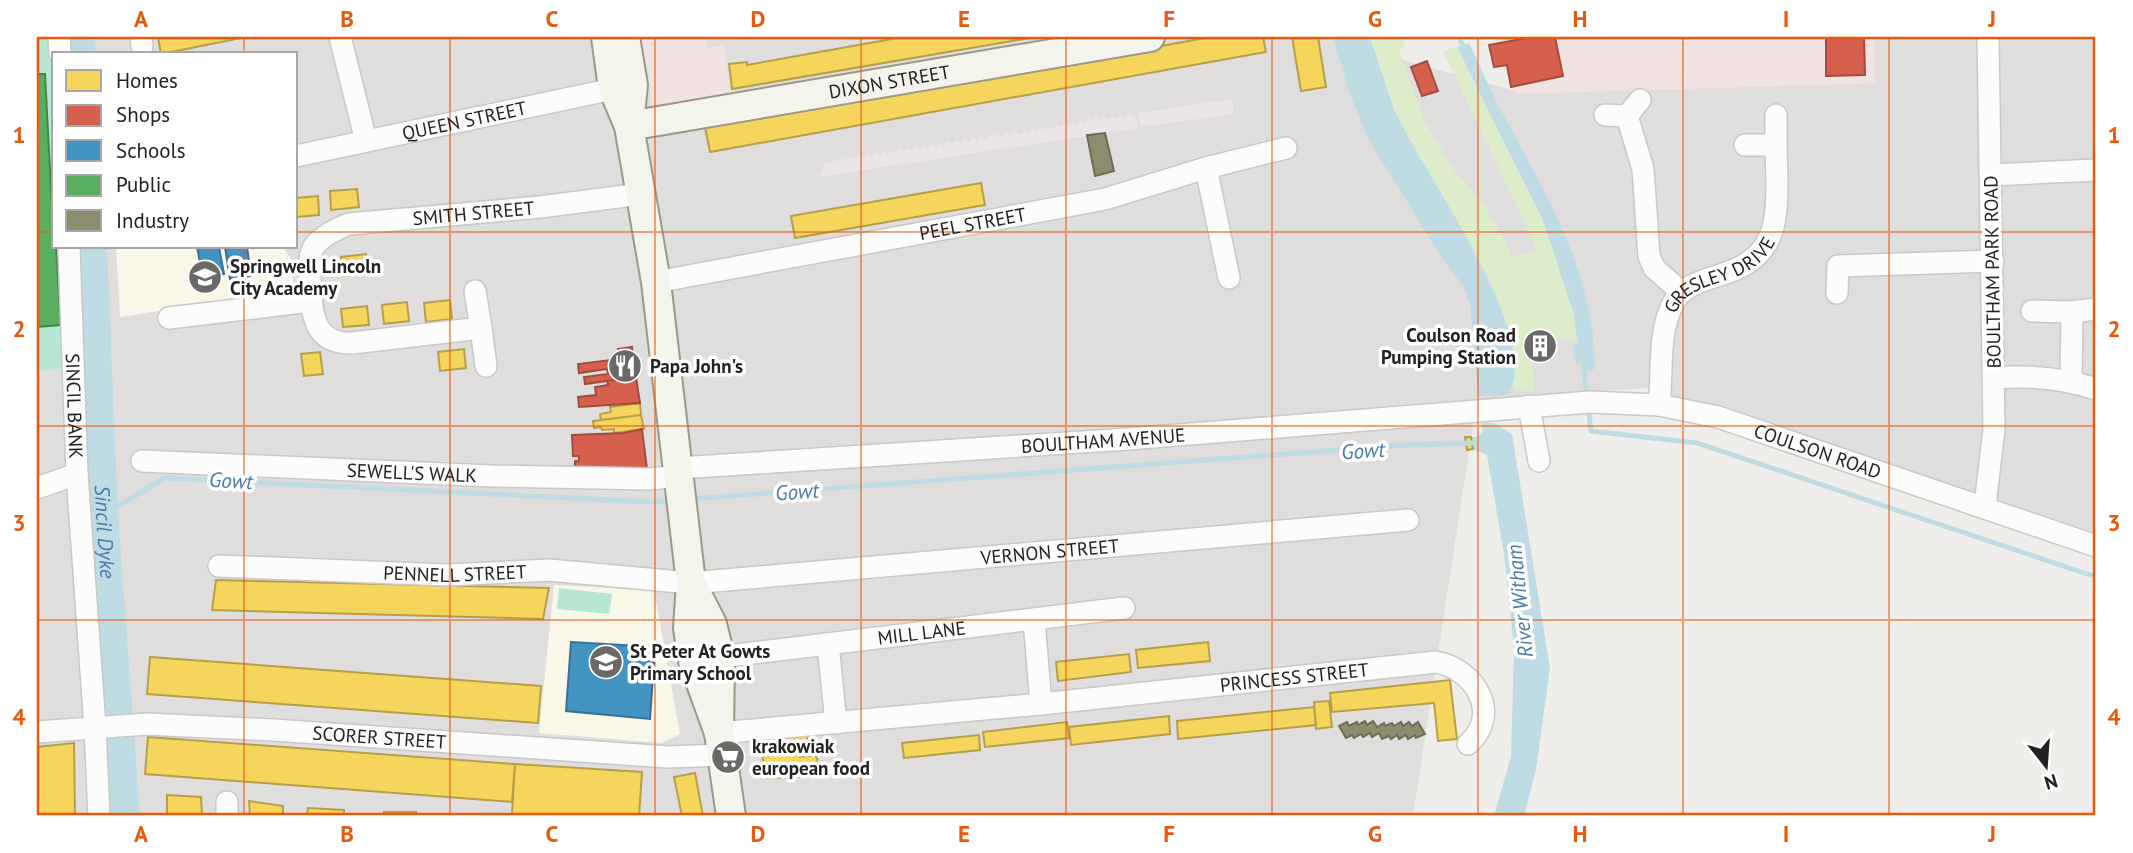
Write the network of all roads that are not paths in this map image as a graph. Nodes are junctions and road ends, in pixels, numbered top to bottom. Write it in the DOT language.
graph roads {
  1 [pos="340,37"];
  2 [pos="606,37"];
  3 [pos="625,37"];
  4 [pos="1150,37"];
  5 [pos="1988,37"];
  6 [pos="623,86"];
  7 [pos="1605,115"];
  8 [pos="1776,115"];
  9 [pos="629,126"];
  10 [pos="366,141"];
  11 [pos="1745,145"];
  12 [pos="1776,145"];
  13 [pos="1286,148"];
  14 [pos="298,156"];
  15 [pos="1206,168"];
  16 [pos="2096,170"];
  17 [pos="1991,175"];
  18 [pos="641,194"];
  19 [pos="305,244"];
  20 [pos="69,248"];
  21 [pos="1993,261"];
  22 [pos="1228,278"];
  23 [pos="656,282"];
  24 [pos="475,291"];
  25 [pos="1681,292"];
  26 [pos="1837,293"];
  27 [pos="311,301"];
  28 [pos="2096,309"];
  29 [pos="2032,311"];
  30 [pos="2072,312"];
  31 [pos="169,318"];
  32 [pos="481,328"];
  33 [pos="486,366"];
  34 [pos="1994,378"];
  35 [pos="2071,381"];
  36 [pos="2096,389"];
  37 [pos="1660,405"];
  38 [pos="1529,406"];
  39 [pos="142,461"];
  40 [pos="1539,461"];
  41 [pos="77,474"];
  42 [pos="680,476"];
  43 [pos="37,488"];
  44 [pos="1984,506"];
  45 [pos="1408,520"];
  46 [pos="2096,546"];
  47 [pos="219,566"];
  48 [pos="691,583"];
  49 [pos="1124,608"];
  50 [pos="1034,620"];
  51 [pos="828,644"];
  52 [pos="720,657"];
  53 [pos="1041,704"];
  54 [pos="836,723"];
  55 [pos="100,726"];
  56 [pos="37,732"];
  57 [pos="721,744"];
  58 [pos="1468,744"];
  59 [pos="99,816"];
  60 [pos="731,816"];
  1 -- 10 [label="street"];
  2 -- 6 [label="street"];
  3 -- 6 [label="street"];
  4 -- 9 [label="street, DIXON STREET"];
  5 -- 17 [label="street, BOULTHAM PARK ROAD"];
  6 -- 9 [label="street"];
  6 -- 10 [label="street, QUEEN STREET"];
  7 -- 25 [label="street"];
  8 -- 12 [label="street, GRESLEY DRIVE"];
  9 -- 18 [label="street"];
  10 -- 14 [label="street, QUEEN STREET"];
  11 -- 12 [label="street"];
  12 -- 25 [label="street, GRESLEY DRIVE"];
  13 -- 15 [label="street, PEEL STREET"];
  15 -- 22 [label="street"];
  15 -- 23 [label="street, PEEL STREET"];
  16 -- 17 [label="street"];
  17 -- 21 [label="street, BOULTHAM PARK ROAD"];
  18 -- 19 [label="street, SMITH STREET"];
  18 -- 23 [label="street"];
  19 -- 27 [label="street, SMITH STREET"];
  20 -- 41 [label="street, SINCIL BANK"];
  21 -- 26 [label="street"];
  21 -- 34 [label="street, BOULTHAM PARK ROAD"];
  23 -- 42 [label="street"];
  24 -- 32 [label="street"];
  25 -- 37 [label="street, GRESLEY DRIVE"];
  27 -- 31 [label="street"];
  27 -- 32 [label="street, SMITH STREET"];
  28 -- 30 [label="street"];
  29 -- 30 [label="street"];
  30 -- 35 [label="street"];
  32 -- 33 [label="street"];
  34 -- 35 [label="street"];
  34 -- 44 [label="street, BOULTHAM PARK ROAD"];
  35 -- 36 [label="street"];
  37 -- 38 [label="street, COULSON ROAD"];
  37 -- 44 [label="street, COULSON ROAD"];
  38 -- 40 [label="street"];
  38 -- 42 [label="street, BOULTHAM AVENUE"];
  39 -- 42 [label="street, SEWELL'S WALK"];
  41 -- 43 [label="street"];
  41 -- 55 [label="street, SINCIL BANK"];
  42 -- 48 [label="street"];
  44 -- 46 [label="street, COULSON ROAD"];
  45 -- 48 [label="street, VERNON STREET"];
  47 -- 48 [label="street, PENNELL STREET"];
  48 -- 52 [label="street"];
  48 -- 57 [label="street"];
  49 -- 50 [label="street, MILL LANE"];
  50 -- 51 [label="street, MILL LANE"];
  50 -- 53 [label="street"];
  51 -- 52 [label="street, MILL LANE"];
  51 -- 54 [label="street"];
  52 -- 57 [label="street"];
  53 -- 54 [label="street, PRINCESS STREET"];
  53 -- 58 [label="street, PRINCESS STREET"];
  54 -- 57 [label="street, PRINCESS STREET"];
  55 -- 56 [label="street, SCORER STREET"];
  55 -- 57 [label="street, SCORER STREET"];
  55 -- 59 [label="street, SINCIL BANK"];
  57 -- 60 [label="street"];
}
